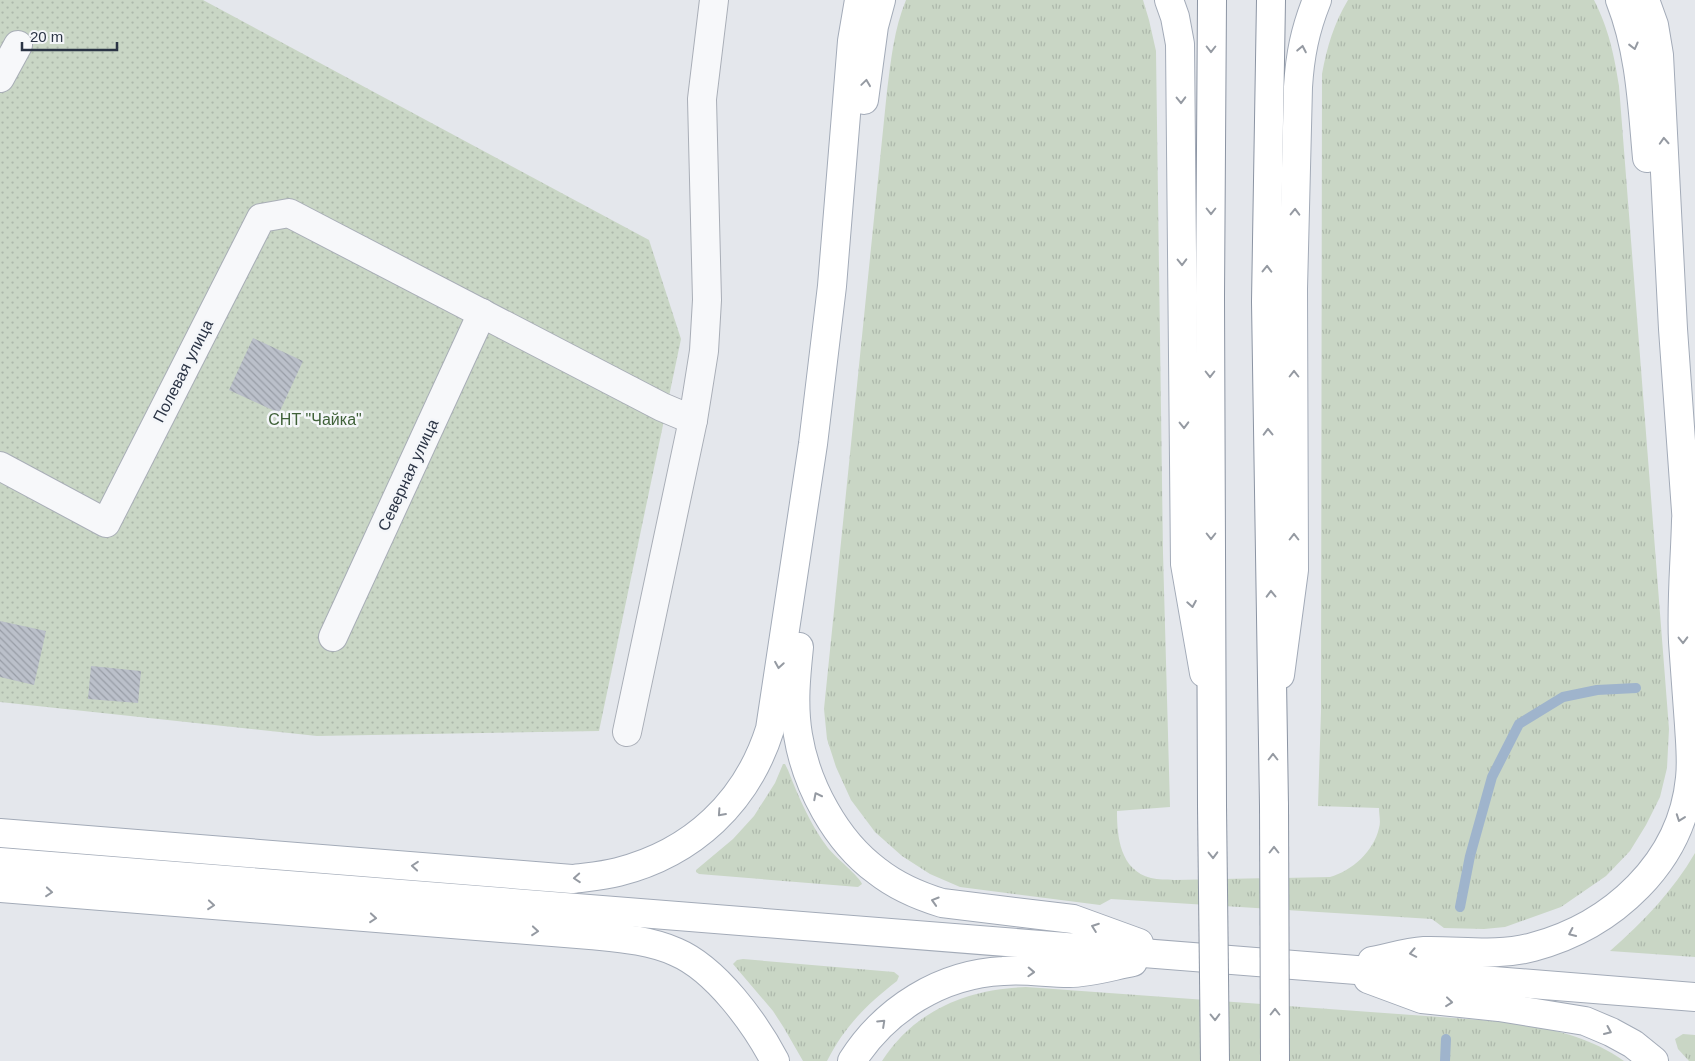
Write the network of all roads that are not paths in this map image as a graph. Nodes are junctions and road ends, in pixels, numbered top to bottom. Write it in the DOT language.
graph roads {
  1 [pos="714,0"];
  2 [pos="859,0"];
  3 [pos="881,0"];
  4 [pos="1169,0"];
  5 [pos="1212,0"];
  6 [pos="1271,0"];
  7 [pos="1317,0"];
  8 [pos="1620,0"];
  9 [pos="1645,0"];
  10 [pos="18,45"];
  11 [pos="0,78"];
  12 [pos="832,286"];
  13 [pos="482,313"];
  14 [pos="1672,330"];
  15 [pos="693,420"];
  16 [pos="813,444"];
  17 [pos="0,466"];
  18 [pos="1686,521"];
  19 [pos="1695,610"];
  20 [pos="333,637"];
  21 [pos="1212,721"];
  22 [pos="1273,724"];
  23 [pos="627,732"];
  24 [pos="0,833"];
  25 [pos="0,862"];
  26 [pos="0,888"];
  27 [pos="1174,955"];
  28 [pos="1336,968"];
  29 [pos="1695,997"];
  30 [pos="775,1061"];
  31 [pos="852,1061"];
  32 [pos="1215,1061"];
  33 [pos="1275,1061"];
  34 [pos="1654,1061"];
  1 -- 15 [label="street"];
  2 -- 12 [label="main road"];
  12 -- 3 [label="main road, one-way"];
  4 -- 21 [label="main road, one-way"];
  5 -- 21 [label="main road, one-way"];
  22 -- 6 [label="main road, one-way"];
  22 -- 7 [label="main road, one-way"];
  8 -- 14 [label="main road, one-way"];
  14 -- 9 [label="main road, one-way"];
  10 -- 11 [label="street"];
  12 -- 16 [label="main road"];
  13 -- 15 [label="street"];
  13 -- 17 [label="street, Полевая улица"];
  13 -- 20 [label="street, Северная улица"];
  14 -- 18 [label="main road"];
  15 -- 23 [label="street"];
  16 -- 24 [label="main road, one-way"];
  27 -- 16 [label="main road, one-way"];
  18 -- 19 [label="main road"];
  18 -- 28 [label="main road, one-way"];
  21 -- 32 [label="main road, one-way, bridge"];
  33 -- 22 [label="main road, one-way, bridge"];
  25 -- 27 [label="main road"];
  26 -- 30 [label="main road, one-way"];
  27 -- 28 [label="main road"];
  31 -- 27 [label="main road, one-way"];
  28 -- 29 [label="main road"];
  28 -- 34 [label="main road, one-way"];
}
